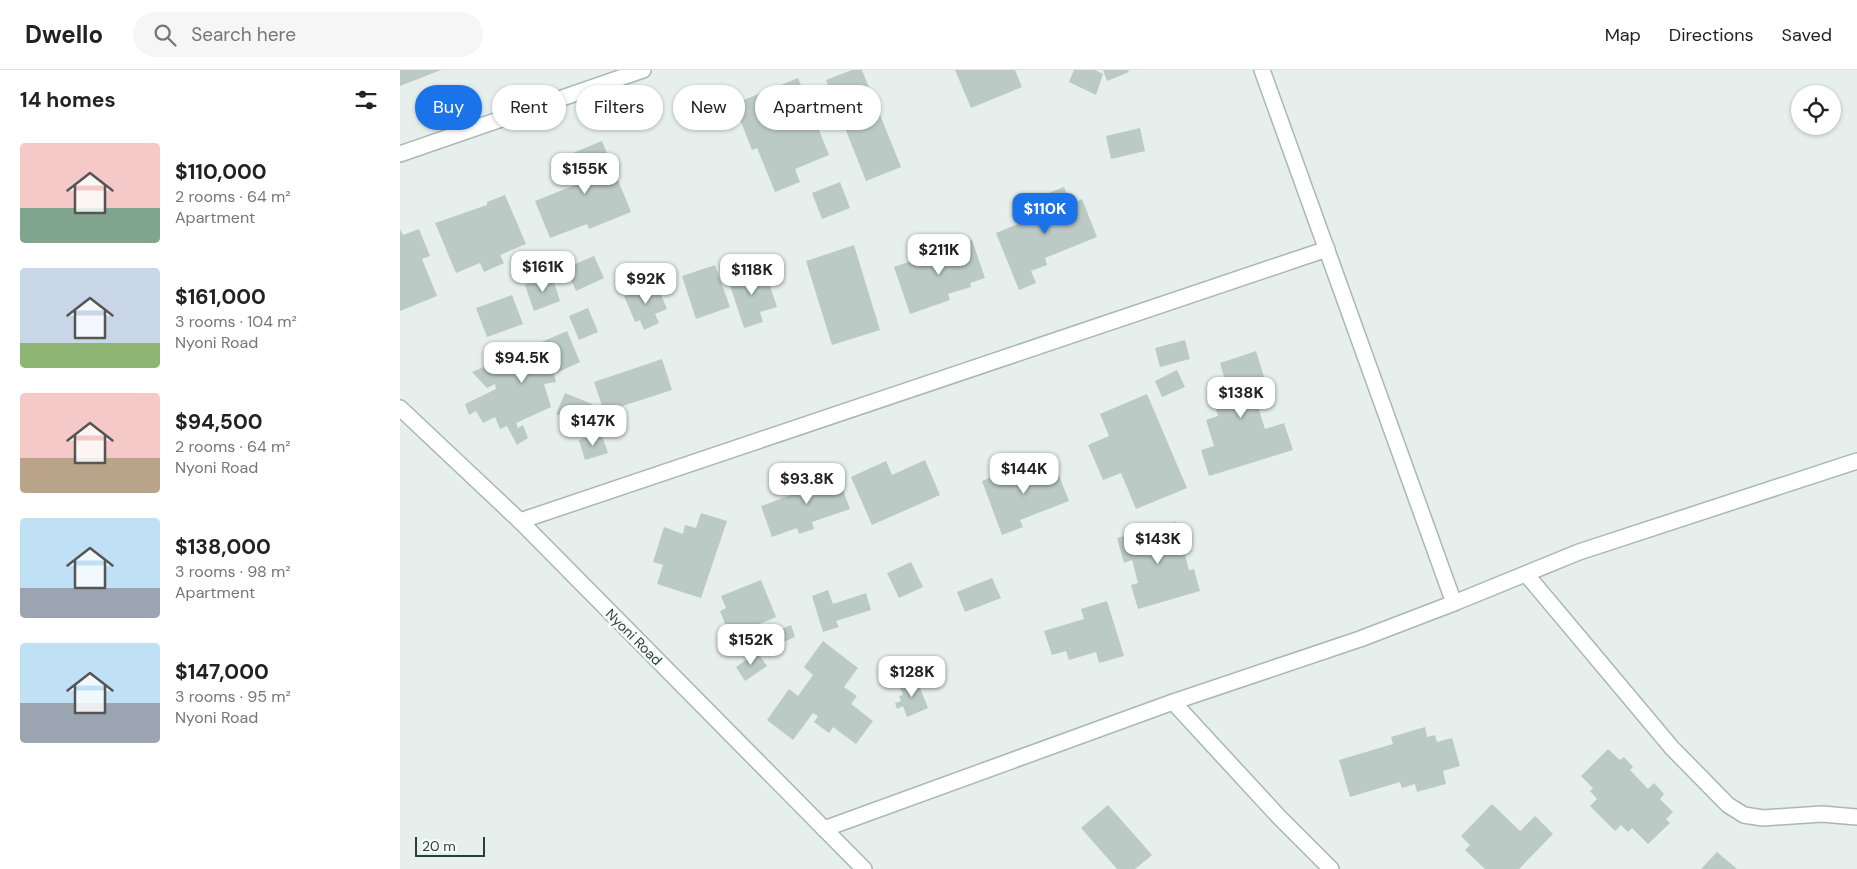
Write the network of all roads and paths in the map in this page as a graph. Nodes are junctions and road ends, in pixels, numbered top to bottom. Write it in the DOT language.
graph roads {
  1 [pos="643,70"];
  2 [pos="1262,70"];
  3 [pos="400,154"];
  4 [pos="1327,249"];
  5 [pos="400,408"];
  6 [pos="1857,461"];
  7 [pos="520,521"];
  8 [pos="1526,574"];
  9 [pos="1454,603"];
  10 [pos="1172,702"];
  11 [pos="1857,817"];
  12 [pos="824,829"];
  13 [pos="864,869"];
  14 [pos="1331,869"];
  1 -- 3 [label="street"];
  2 -- 4 [label="street"];
  4 -- 7 [label="street"];
  4 -- 9 [label="street"];
  5 -- 7 [label="street, Nyoni Road"];
  6 -- 8 [label="street"];
  7 -- 12 [label="street, Nyoni Road"];
  8 -- 9 [label="street"];
  8 -- 11 [label="street"];
  9 -- 10 [label="street"];
  10 -- 12 [label="street"];
  10 -- 14 [label="street"];
  12 -- 13 [label="street, Nyoni Road"];
}
